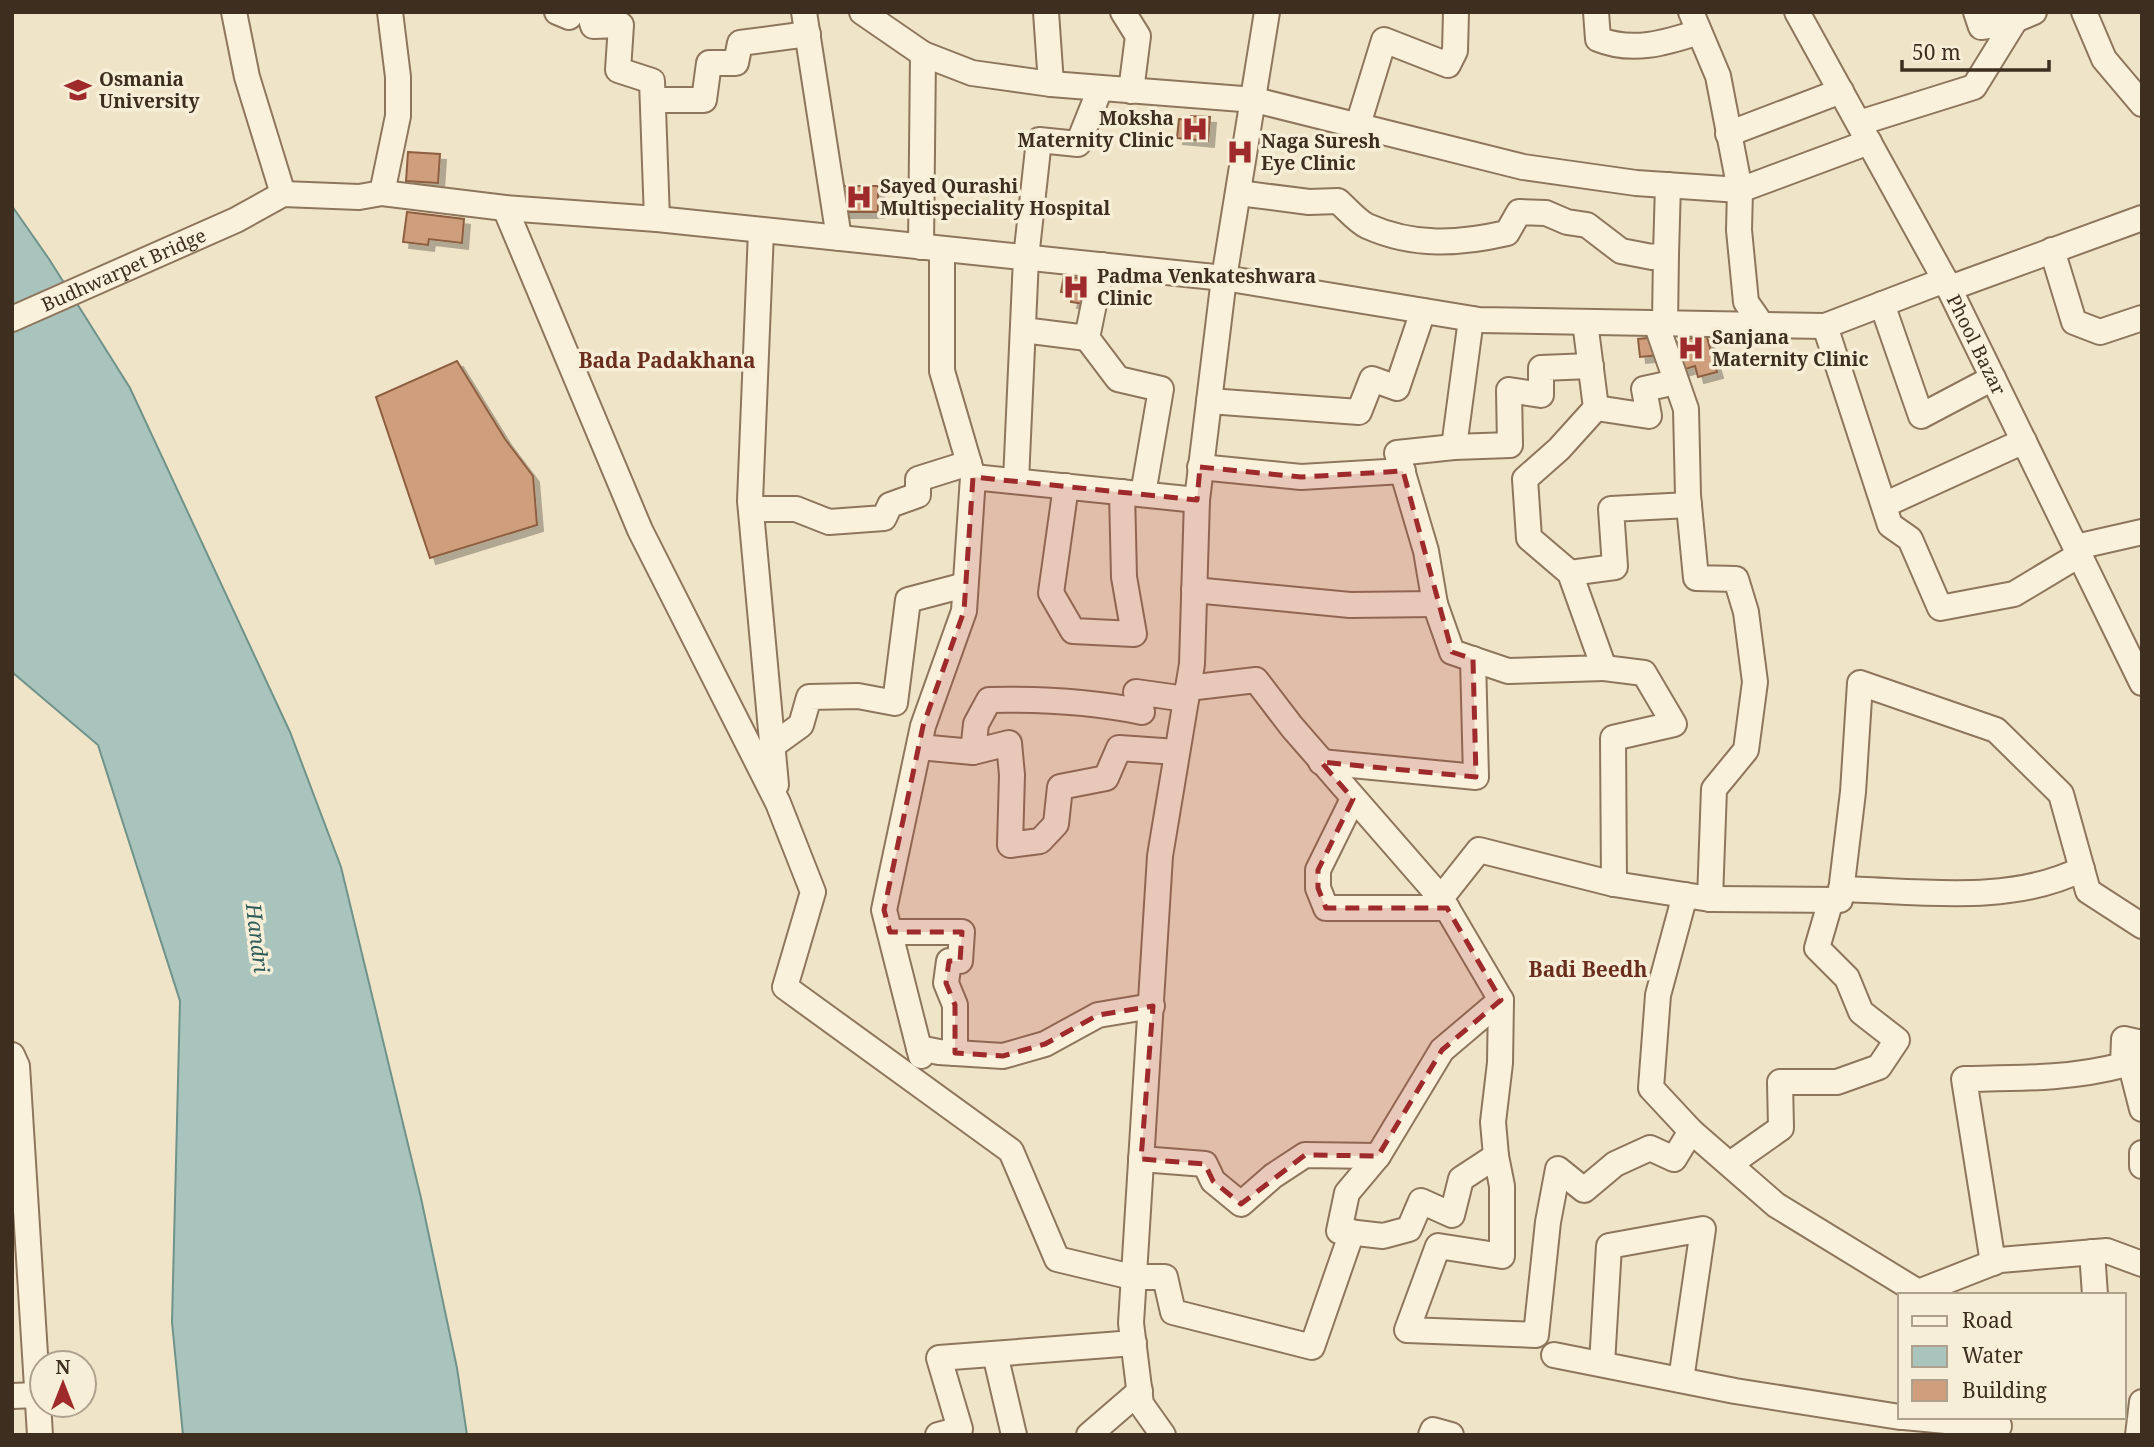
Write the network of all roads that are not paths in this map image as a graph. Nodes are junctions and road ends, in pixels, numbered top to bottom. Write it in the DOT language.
graph roads {
  1 [pos="234,12"];
  2 [pos="390,12"];
  3 [pos="558,12"];
  4 [pos="570,12"];
  5 [pos="589,12"];
  6 [pos="1046,12"];
  7 [pos="1123,12"];
  8 [pos="1268,12"];
  9 [pos="1456,12"];
  10 [pos="1596,12"];
  11 [pos="1797,12"];
  12 [pos="1976,12"];
  13 [pos="2084,12"];
  14 [pos="868,14"];
  15 [pos="2025,16"];
  16 [pos="1695,22"];
  17 [pos="806,23"];
  18 [pos="923,54"];
  19 [pos="1051,85"];
  20 [pos="1100,89"];
  21 [pos="1132,91"];
  22 [pos="1841,91"];
  23 [pos="653,100"];
  24 [pos="1255,100"];
  25 [pos="2142,104"];
  26 [pos="1357,128"];
  27 [pos="1864,133"];
  28 [pos="1728,134"];
  29 [pos="1668,186"];
  30 [pos="1740,190"];
  31 [pos="382,193"];
  32 [pos="1239,193"];
  33 [pos="283,194"];
  34 [pos="505,208"];
  35 [pos="2142,218"];
  36 [pos="657,219"];
  37 [pos="761,230"];
  38 [pos="839,238"];
  39 [pos="932,248"];
  40 [pos="2052,250"];
  41 [pos="1666,254"];
  42 [pos="1027,258"];
  43 [pos="1102,265"];
  44 [pos="1224,278"];
  45 [pos="1947,284"];
  46 [pos="1882,304"];
  47 [pos="1423,311"];
  48 [pos="2142,318"];
  49 [pos="12,319"];
  50 [pos="1471,319"];
  51 [pos="1585,322"];
  52 [pos="1661,323"];
  53 [pos="1762,325"];
  54 [pos="1825,326"];
  55 [pos="1023,330"];
  56 [pos="1087,338"];
  57 [pos="1591,366"];
  58 [pos="1993,378"];
  59 [pos="1676,382"];
  60 [pos="1209,401"];
  61 [pos="1596,408"];
  62 [pos="2024,441"];
  63 [pos="1454,447"];
  64 [pos="1200,467"];
  65 [pos="971,470"];
  66 [pos="1402,471"];
  67 [pos="1016,481"];
  68 [pos="1066,486"];
  69 [pos="1133,493"];
  70 [pos="1197,500"];
  71 [pos="1689,505"];
  72 [pos="1884,505"];
  73 [pos="751,509"];
  74 [pos="2142,532"];
  75 [pos="2077,551"];
  76 [pos="1570,573"];
  77 [pos="965,585"];
  78 [pos="1194,590"];
  79 [pos="1435,604"];
  80 [pos="1473,659"];
  81 [pos="1604,668"];
  82 [pos="2142,683"];
  83 [pos="1187,693"];
  84 [pos="772,746"];
  85 [pos="919,747"];
  86 [pos="973,752"];
  87 [pos="1177,752"];
  88 [pos="1321,762"];
  89 [pos="1353,799"];
  90 [pos="778,803"];
  91 [pos="2082,869"];
  92 [pos="1614,884"];
  93 [pos="1685,895"];
  94 [pos="1836,895"];
  95 [pos="1710,899"];
  96 [pos="1444,903"];
  97 [pos="2142,926"];
  98 [pos="890,932"];
  99 [pos="1501,1000"];
  100 [pos="1152,1006"];
  101 [pos="2133,1041"];
  102 [pos="955,1053"];
  103 [pos="12,1055"];
  104 [pos="16,1109"];
  105 [pos="2142,1109"];
  106 [pos="1691,1130"];
  107 [pos="2142,1153"];
  108 [pos="1378,1156"];
  109 [pos="1496,1156"];
  110 [pos="1141,1159"];
  111 [pos="1730,1164"];
  112 [pos="2142,1166"];
  113 [pos="18,1178"];
  114 [pos="1352,1232"];
  115 [pos="2092,1252"];
  116 [pos="20,1256"];
  117 [pos="1993,1263"];
  118 [pos="2142,1264"];
  119 [pos="1132,1277"];
  120 [pos="1922,1293"];
  121 [pos="2095,1293"];
  122 [pos="22,1324"];
  123 [pos="1134,1343"];
  124 [pos="28,1352"];
  125 [pos="995,1354"];
  126 [pos="1554,1355"];
  127 [pos="1602,1364"];
  128 [pos="1681,1380"];
  129 [pos="1140,1391"];
  130 [pos="2142,1402"];
  131 [pos="1889,1421"];
  132 [pos="2006,1425"];
  133 [pos="938,1435"];
  134 [pos="1014,1435"];
  135 [pos="1089,1435"];
  136 [pos="1163,1435"];
  137 [pos="1431,1435"];
  138 [pos="1451,1435"];
  139 [pos="2138,1435"];
  1 -- 33 [label="street"];
  2 -- 31 [label="street"];
  3 -- 4 [label="street"];
  5 -- 23 [label="street"];
  6 -- 19 [label="street"];
  7 -- 21 [label="street"];
  8 -- 24 [label="street"];
  9 -- 26 [label="street"];
  10 -- 16 [label="street"];
  11 -- 22 [label="street, Phool Bazar"];
  12 -- 15 [label="street"];
  13 -- 25 [label="street"];
  14 -- 18 [label="street"];
  15 -- 27 [label="street"];
  16 -- 28 [label="street"];
  17 -- 23 [label="street"];
  17 -- 38 [label="street"];
  18 -- 19 [label="street"];
  18 -- 39 [label="street"];
  19 -- 20 [label="street"];
  20 -- 21 [label="street"];
  20 -- 42 [label="street"];
  21 -- 24 [label="street"];
  22 -- 27 [label="street, Phool Bazar"];
  22 -- 28 [label="street"];
  23 -- 36 [label="street"];
  24 -- 26 [label="street"];
  24 -- 32 [label="street"];
  26 -- 29 [label="street"];
  27 -- 30 [label="street"];
  27 -- 45 [label="street, Phool Bazar"];
  28 -- 30 [label="street"];
  29 -- 30 [label="street"];
  29 -- 41 [label="street"];
  30 -- 53 [label="street"];
  31 -- 33 [label="street"];
  31 -- 34 [label="street"];
  32 -- 41 [label="street"];
  32 -- 44 [label="street"];
  33 -- 49 [label="street, Budhwarpet Bridge"];
  34 -- 36 [label="street"];
  34 -- 90 [label="street"];
  35 -- 40 [label="street"];
  36 -- 37 [label="street"];
  37 -- 38 [label="street"];
  37 -- 73 [label="street"];
  38 -- 39 [label="street"];
  39 -- 42 [label="street"];
  39 -- 65 [label="street"];
  40 -- 45 [label="street"];
  40 -- 48 [label="street"];
  41 -- 52 [label="street"];
  42 -- 43 [label="street"];
  42 -- 55 [label="street"];
  43 -- 44 [label="street"];
  43 -- 56 [label="street"];
  44 -- 47 [label="street"];
  44 -- 60 [label="street"];
  45 -- 46 [label="street"];
  45 -- 58 [label="street, Phool Bazar"];
  46 -- 54 [label="street"];
  46 -- 58 [label="street"];
  47 -- 50 [label="street"];
  47 -- 60 [label="street"];
  50 -- 51 [label="street"];
  50 -- 63 [label="street"];
  51 -- 52 [label="street"];
  51 -- 57 [label="street"];
  52 -- 53 [label="street"];
  52 -- 59 [label="street"];
  53 -- 54 [label="street"];
  54 -- 72 [label="street"];
  55 -- 56 [label="street"];
  55 -- 67 [label="street"];
  56 -- 69 [label="street"];
  57 -- 61 [label="street"];
  57 -- 63 [label="street"];
  58 -- 62 [label="street, Phool Bazar"];
  59 -- 61 [label="street"];
  59 -- 71 [label="street"];
  60 -- 64 [label="street"];
  61 -- 76 [label="street"];
  62 -- 72 [label="street"];
  62 -- 75 [label="street, Phool Bazar"];
  63 -- 66 [label="street"];
  64 -- 66 [label="street"];
  64 -- 70 [label="street"];
  65 -- 67 [label="street"];
  65 -- 73 [label="street"];
  65 -- 77 [label="street"];
  66 -- 79 [label="street"];
  67 -- 68 [label="street"];
  68 -- 69 [label="street"];
  68 -- 69 [label="street"];
  69 -- 70 [label="street"];
  70 -- 78 [label="street"];
  71 -- 76 [label="street"];
  71 -- 95 [label="street"];
  72 -- 75 [label="street"];
  73 -- 84 [label="street"];
  74 -- 75 [label="street"];
  75 -- 82 [label="street, Phool Bazar"];
  76 -- 81 [label="street"];
  77 -- 84 [label="street"];
  77 -- 85 [label="street"];
  78 -- 79 [label="street"];
  78 -- 83 [label="street"];
  79 -- 80 [label="street"];
  80 -- 81 [label="street"];
  80 -- 88 [label="street"];
  81 -- 92 [label="street"];
  83 -- 86 [label="street"];
  83 -- 87 [label="street"];
  83 -- 88 [label="street"];
  84 -- 90 [label="street"];
  85 -- 86 [label="street"];
  85 -- 98 [label="street"];
  86 -- 87 [label="street"];
  87 -- 100 [label="street"];
  88 -- 89 [label="street"];
  89 -- 96 [label="street"];
  89 -- 96 [label="street"];
  90 -- 119 [label="street"];
  91 -- 94 [label="street"];
  91 -- 94 [label="street"];
  91 -- 97 [label="street"];
  92 -- 93 [label="street"];
  92 -- 96 [label="street"];
  93 -- 95 [label="street"];
  93 -- 106 [label="street"];
  94 -- 95 [label="street"];
  94 -- 111 [label="street"];
  96 -- 99 [label="street"];
  98 -- 102 [label="street"];
  98 -- 102 [label="street"];
  99 -- 108 [label="street"];
  99 -- 109 [label="street"];
  100 -- 102 [label="street"];
  100 -- 110 [label="street"];
  101 -- 105 [label="street"];
  101 -- 117 [label="street"];
  103 -- 104 [label="street"];
  104 -- 113 [label="street"];
  106 -- 109 [label="street"];
  106 -- 111 [label="street"];
  107 -- 112 [label="street"];
  108 -- 110 [label="street"];
  108 -- 114 [label="street"];
  109 -- 114 [label="street"];
  110 -- 119 [label="street"];
  111 -- 120 [label="street"];
  113 -- 116 [label="street"];
  114 -- 119 [label="street"];
  115 -- 117 [label="street"];
  115 -- 118 [label="street"];
  115 -- 121 [label="street"];
  116 -- 122 [label="street"];
  117 -- 120 [label="street"];
  119 -- 123 [label="street"];
  122 -- 124 [label="street"];
  123 -- 125 [label="street"];
  123 -- 129 [label="street"];
  125 -- 133 [label="street"];
  125 -- 134 [label="street"];
  126 -- 127 [label="street"];
  127 -- 128 [label="street"];
  127 -- 128 [label="street"];
  128 -- 131 [label="street"];
  129 -- 135 [label="street"];
  129 -- 136 [label="street"];
  130 -- 139 [label="street"];
  131 -- 132 [label="street"];
  137 -- 138 [label="street"];
}
